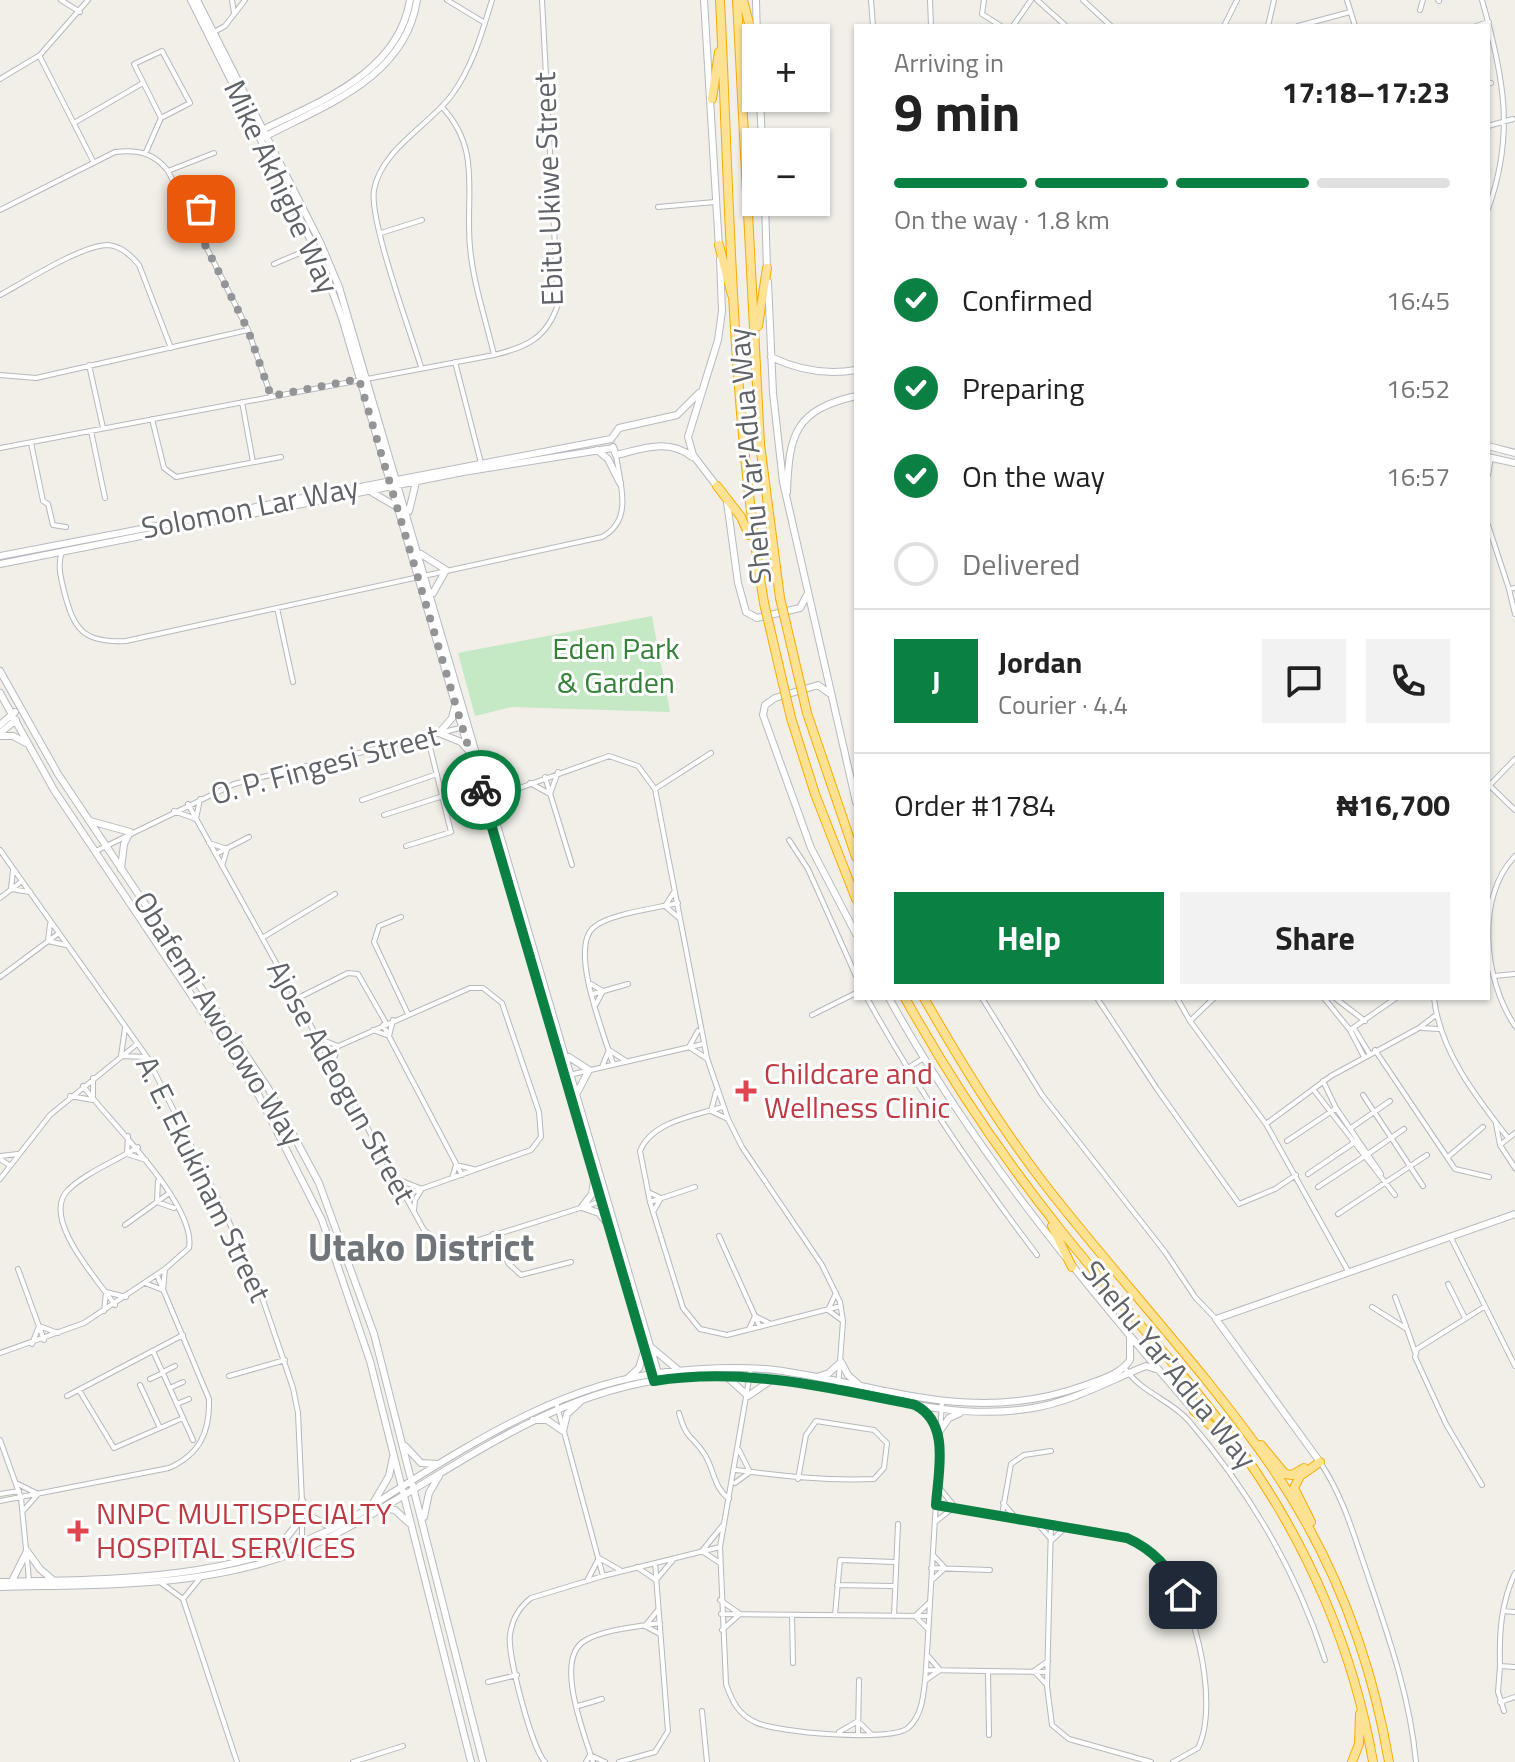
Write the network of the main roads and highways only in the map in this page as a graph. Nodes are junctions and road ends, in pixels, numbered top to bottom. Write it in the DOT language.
graph roads {
  1 [pos="740,0"];
  2 [pos="720,2"];
  3 [pos="748,24"];
  4 [pos="712,99"];
  5 [pos="719,245"];
  6 [pos="767,268"];
  7 [pos="738,335"];
  8 [pos="755,347"];
  9 [pos="717,486"];
  10 [pos="760,576"];
  11 [pos="854,851"];
  12 [pos="854,895"];
  13 [pos="906,1000"];
  14 [pos="925,1000"];
  15 [pos="1038,1201"];
  16 [pos="1072,1267"];
  17 [pos="1194,1411"];
  18 [pos="1248,1435"];
  19 [pos="1243,1453"];
  20 [pos="1320,1549"];
  21 [pos="1359,1698"];
  22 [pos="1389,1761"];
  23 [pos="1352,1762"];
  24 [pos="1373,1762"];
  1 -- 3 [label="highway"];
  1 -- 8 [label="highway, Shehu Yar'Adua Way"];
  2 -- 4 [label="highway"];
  2 -- 7 [label="highway, Shehu Yar'Adua Way"];
  5 -- 7 [label="highway"];
  6 -- 8 [label="highway"];
  7 -- 10 [label="highway, Shehu Yar'Adua Way"];
  8 -- 11 [label="highway, Shehu Yar'Adua Way, bridge"];
  9 -- 10 [label="highway"];
  10 -- 12 [label="highway, Shehu Yar'Adua Way, bridge"];
  13 -- 15 [label="highway, Shehu Yar'Adua Way"];
  14 -- 18 [label="highway, Shehu Yar'Adua Way"];
  15 -- 16 [label="highway"];
  15 -- 19 [label="highway, Shehu Yar'Adua Way"];
  17 -- 19 [label="highway"];
  18 -- 20 [label="highway, Shehu Yar'Adua Way"];
  18 -- 20 [label="highway"];
  19 -- 21 [label="highway, Shehu Yar'Adua Way"];
  20 -- 22 [label="highway, Shehu Yar'Adua Way"];
  21 -- 23 [label="highway"];
  21 -- 24 [label="highway, Shehu Yar'Adua Way"];
}
